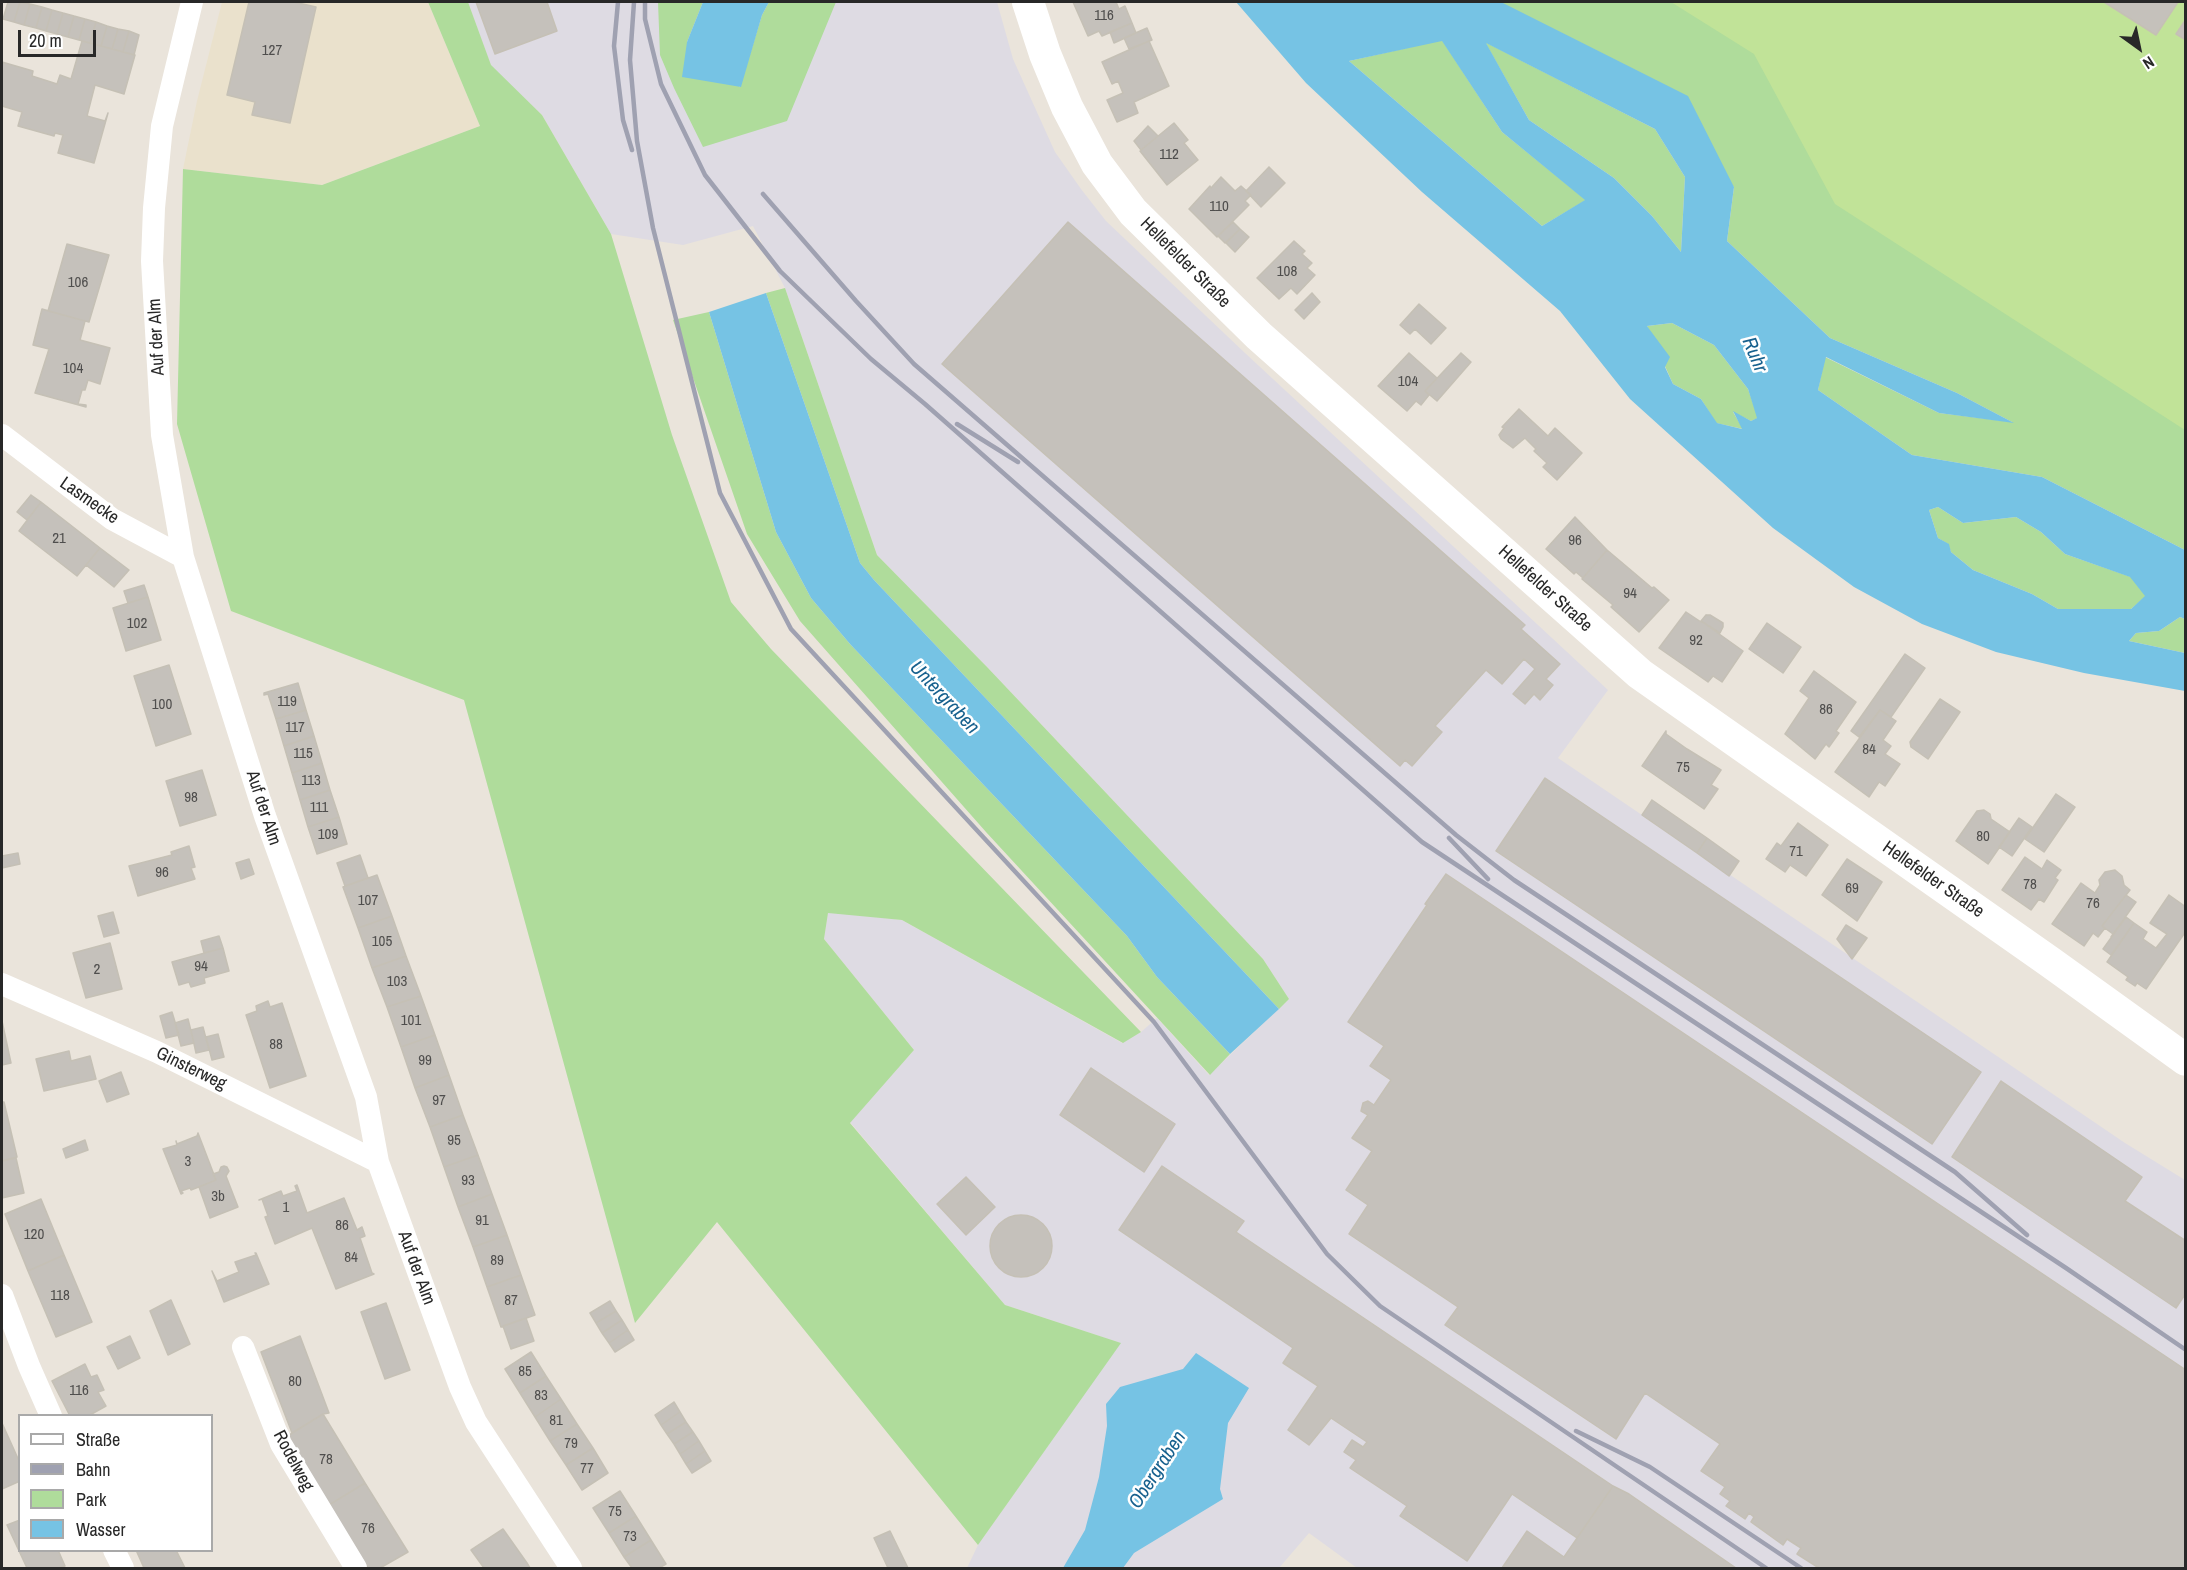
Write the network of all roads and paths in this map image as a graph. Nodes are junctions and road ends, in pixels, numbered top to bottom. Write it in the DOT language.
graph roads {
  1 [pos="192,2"];
  2 [pos="1028,2"];
  3 [pos="2,435"];
  4 [pos="183,557"];
  5 [pos="2,984"];
  6 [pos="2186,1060"];
  7 [pos="378,1162"];
  8 [pos="2,1295"];
  9 [pos="243,1347"];
  10 [pos="50,1414"];
  11 [pos="114,1552"];
  12 [pos="123,1569"];
  13 [pos="356,1569"];
  14 [pos="571,1569"];
  1 -- 4 [label="street, Auf der Alm"];
  2 -- 6 [label="street, Hellefelder Straße"];
  3 -- 4 [label="street, Lasmecke"];
  4 -- 7 [label="street, Auf der Alm"];
  5 -- 7 [label="street, Ginsterweg"];
  7 -- 14 [label="street, Auf der Alm"];
  8 -- 10 [label="street"];
  9 -- 13 [label="street, Rodelweg"];
  11 -- 12 [label="street"];
}
